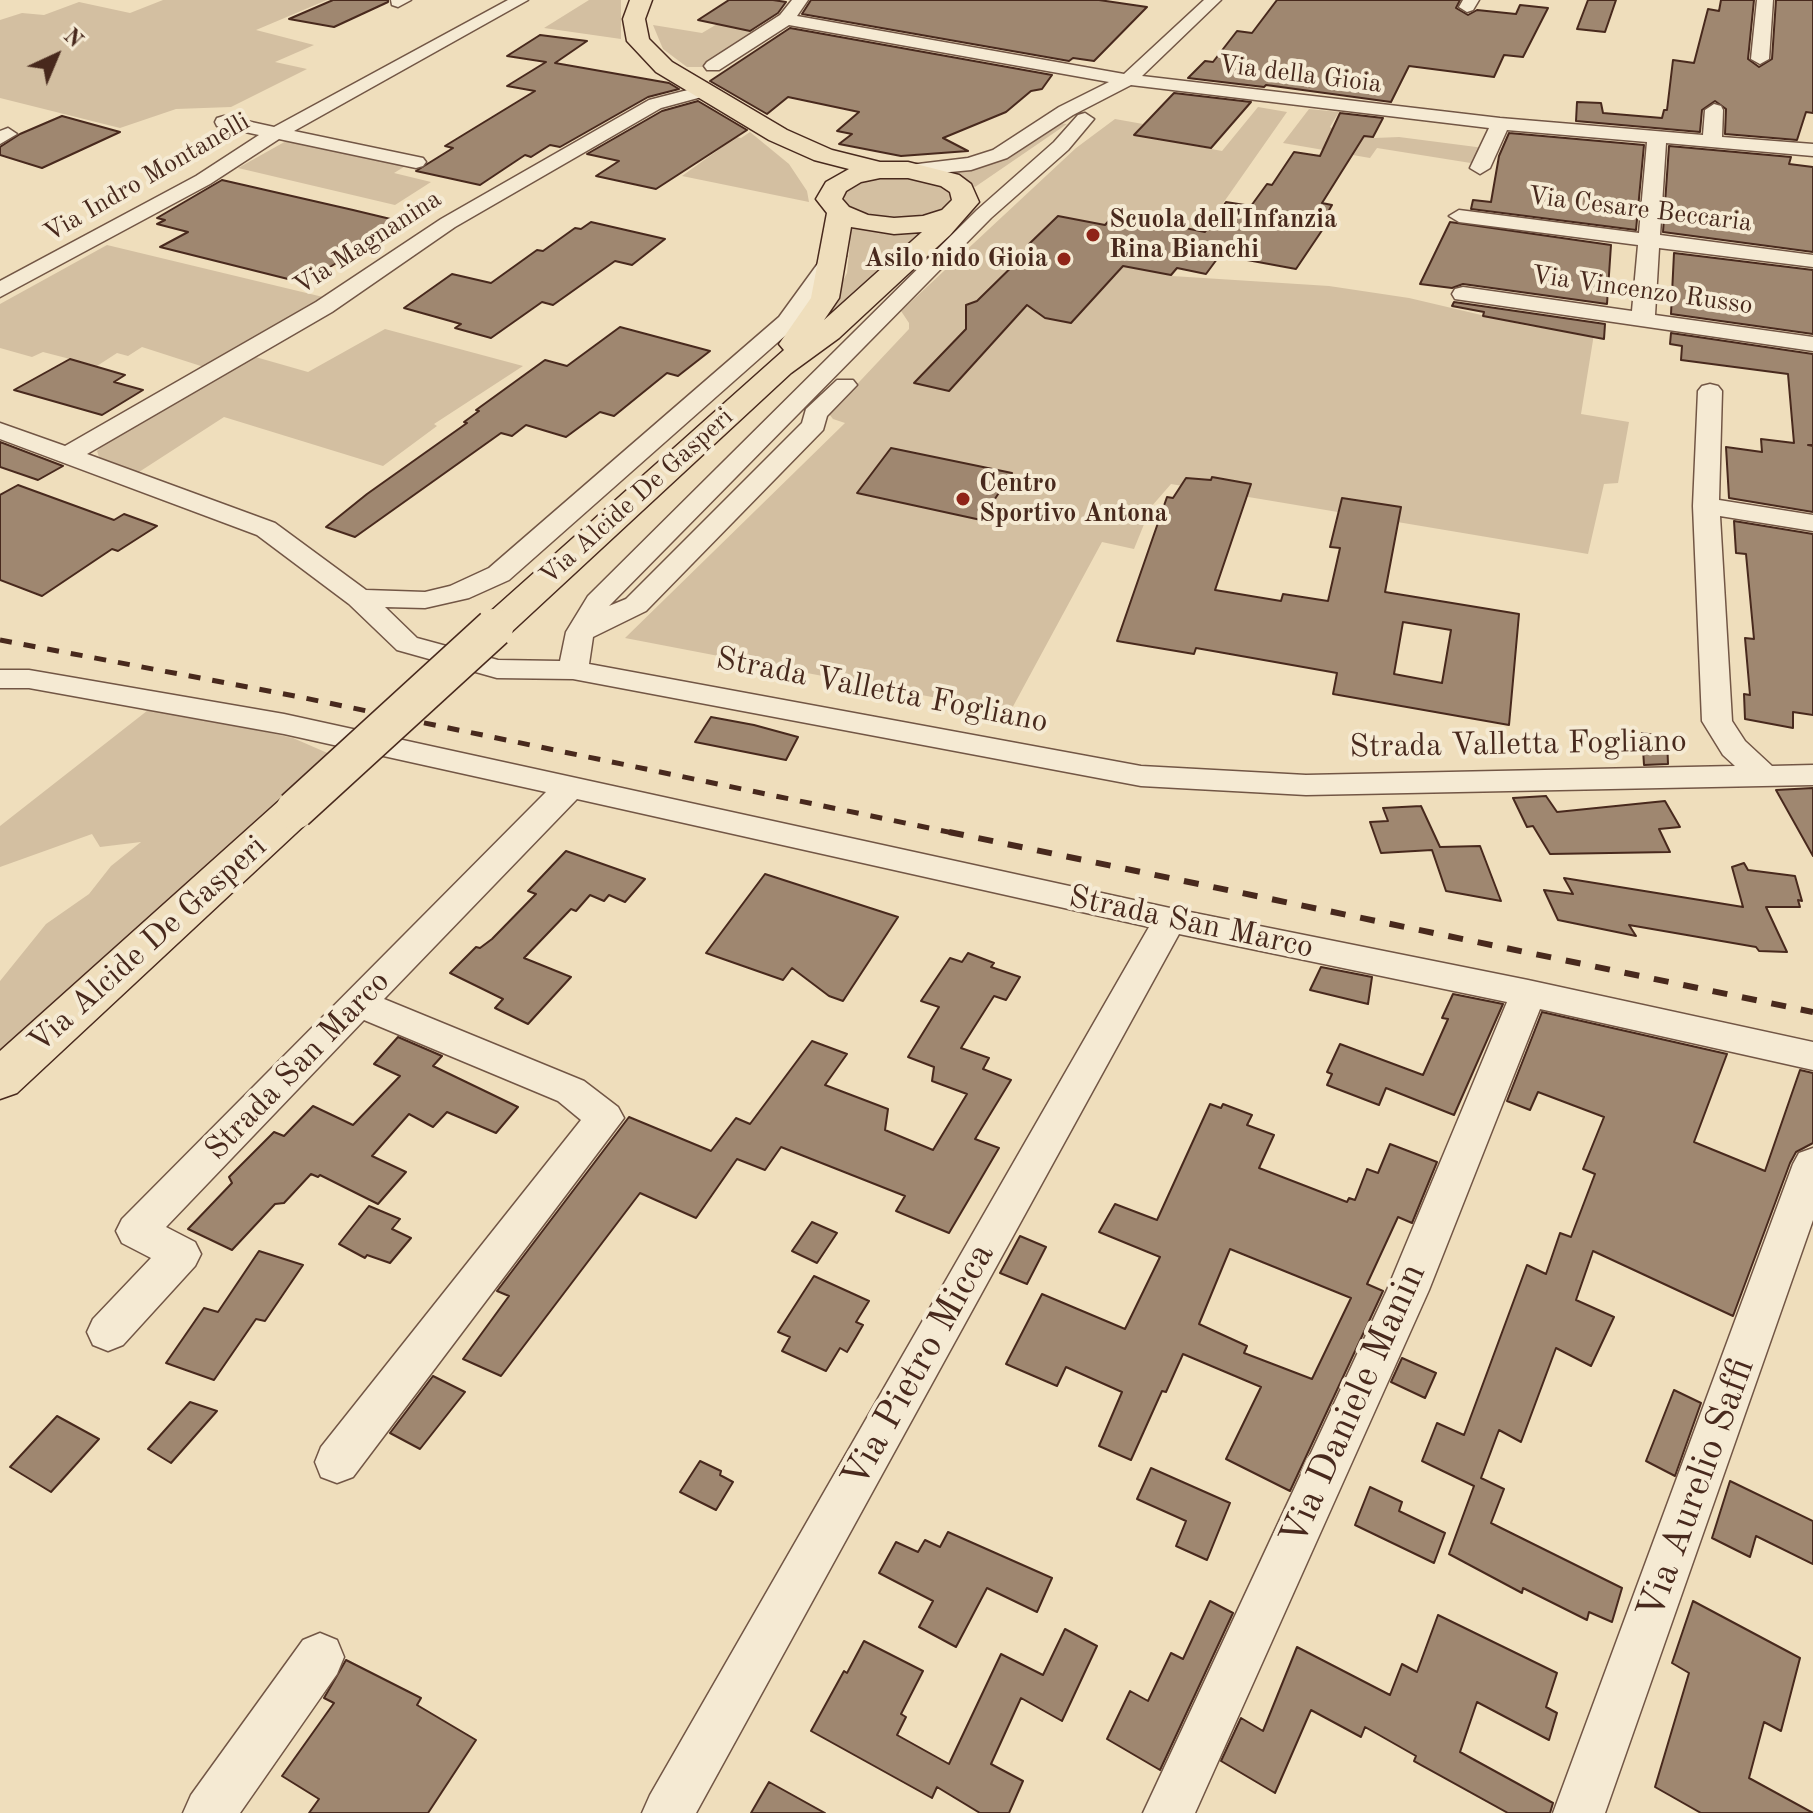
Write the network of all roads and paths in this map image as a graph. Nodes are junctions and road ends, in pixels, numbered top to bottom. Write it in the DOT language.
graph roads {
  1 [pos="520,0"];
  2 [pos="641,0"];
  3 [pos="800,0"];
  4 [pos="1213,0"];
  5 [pos="1765,0"];
  6 [pos="786,19"];
  7 [pos="1760,59"];
  8 [pos="713,66"];
  9 [pos="1121,83"];
  10 [pos="703,91"];
  11 [pos="1714,110"];
  12 [pos="1507,120"];
  13 [pos="224,122"];
  14 [pos="277,133"];
  15 [pos="778,135"];
  16 [pos="1657,136"];
  17 [pos="1712,140"];
  18 [pos="1813,150"];
  19 [pos="416,162"];
  20 [pos="1480,168"];
  21 [pos="880,170"];
  22 [pos="908,170"];
  23 [pos="834,206"];
  24 [pos="966,208"];
  25 [pos="1459,216"];
  26 [pos="1651,240"];
  27 [pos="835,256"];
  28 [pos="1813,261"];
  29 [pos="0,290"];
  30 [pos="1463,294"];
  31 [pos="1643,319"];
  32 [pos="1813,344"];
  33 [pos="780,367"];
  34 [pos="1710,391"];
  35 [pos="0,430"];
  36 [pos="69,454"];
  37 [pos="1706,506"];
  38 [pos="1813,523"];
  39 [pos="359,598"];
  40 [pos="573,670"];
  41 [pos="0,679"];
  42 [pos="1813,775"];
  43 [pos="1765,777"];
  44 [pos="569,788"];
  45 [pos="1170,920"];
  46 [pos="1528,993"];
  47 [pos="358,1003"];
  48 [pos="1813,1056"];
  49 [pos="0,1080"];
  50 [pos="1813,1164"];
  51 [pos="108,1332"];
  52 [pos="337,1462"];
  53 [pos="320,1657"];
  54 [pos="209,1813"];
  55 [pos="668,1813"];
  56 [pos="1169,1813"];
  57 [pos="1579,1813"];
  1 -- 14 [label="street, Via Indro Montanelli"];
  2 -- 10 [label="main road"];
  3 -- 6 [label="street"];
  4 -- 9 [label="street"];
  5 -- 7 [label="street"];
  6 -- 8 [label="street"];
  6 -- 9 [label="street, Via della Gioia"];
  9 -- 12 [label="street, Via della Gioia"];
  9 -- 22 [label="street"];
  9 -- 24 [label="street"];
  10 -- 15 [label="main road"];
  10 -- 36 [label="street, Via Magnanina"];
  11 -- 17 [label="street"];
  12 -- 16 [label="street, Via della Gioia"];
  12 -- 20 [label="street"];
  13 -- 14 [label="street, Via Indro Montanelli"];
  14 -- 19 [label="street, Via Indro Montanelli"];
  14 -- 29 [label="street, Via Indro Montanelli"];
  15 -- 21 [label="main road"];
  15 -- 23 [label="main road"];
  16 -- 17 [label="street, Via della Gioia"];
  16 -- 26 [label="street"];
  17 -- 18 [label="street, Via della Gioia"];
  21 -- 22 [label="main road"];
  21 -- 23 [label="main road"];
  22 -- 24 [label="main road"];
  23 -- 24 [label="main road"];
  23 -- 27 [label="main road, Via Alcide De Gasperi"];
  24 -- 33 [label="main road, Via Alcide De Gasperi"];
  24 -- 40 [label="street"];
  25 -- 26 [label="street, Via Cesare Beccaria"];
  26 -- 28 [label="street, Via Cesare Beccaria"];
  26 -- 31 [label="street"];
  27 -- 33 [label="main road, Via Alcide De Gasperi"];
  27 -- 39 [label="street"];
  30 -- 31 [label="street, Via Vincenzo Russo"];
  31 -- 32 [label="street, Via Vincenzo Russo"];
  33 -- 49 [label="main road, Via Alcide De Gasperi, bridge"];
  34 -- 37 [label="street"];
  35 -- 36 [label="street, Strada Valletta Fogliano"];
  36 -- 39 [label="street, Strada Valletta Fogliano"];
  37 -- 38 [label="street"];
  37 -- 43 [label="street"];
  39 -- 40 [label="street, Strada Valletta Fogliano"];
  40 -- 43 [label="street, Strada Valletta Fogliano"];
  41 -- 44 [label="street, Strada San Marco"];
  42 -- 43 [label="street, Strada Valletta Fogliano"];
  44 -- 45 [label="street, Strada San Marco"];
  44 -- 47 [label="street, Strada San Marco"];
  45 -- 46 [label="street, Strada San Marco"];
  45 -- 55 [label="street, Via Pietro Micca"];
  46 -- 48 [label="street, Strada San Marco"];
  46 -- 56 [label="street, Via Daniele Manin"];
  47 -- 51 [label="street, Strada San Marco"];
  47 -- 52 [label="street"];
  50 -- 57 [label="street, Via Aurelio Saffi"];
  53 -- 54 [label="street"];
}
